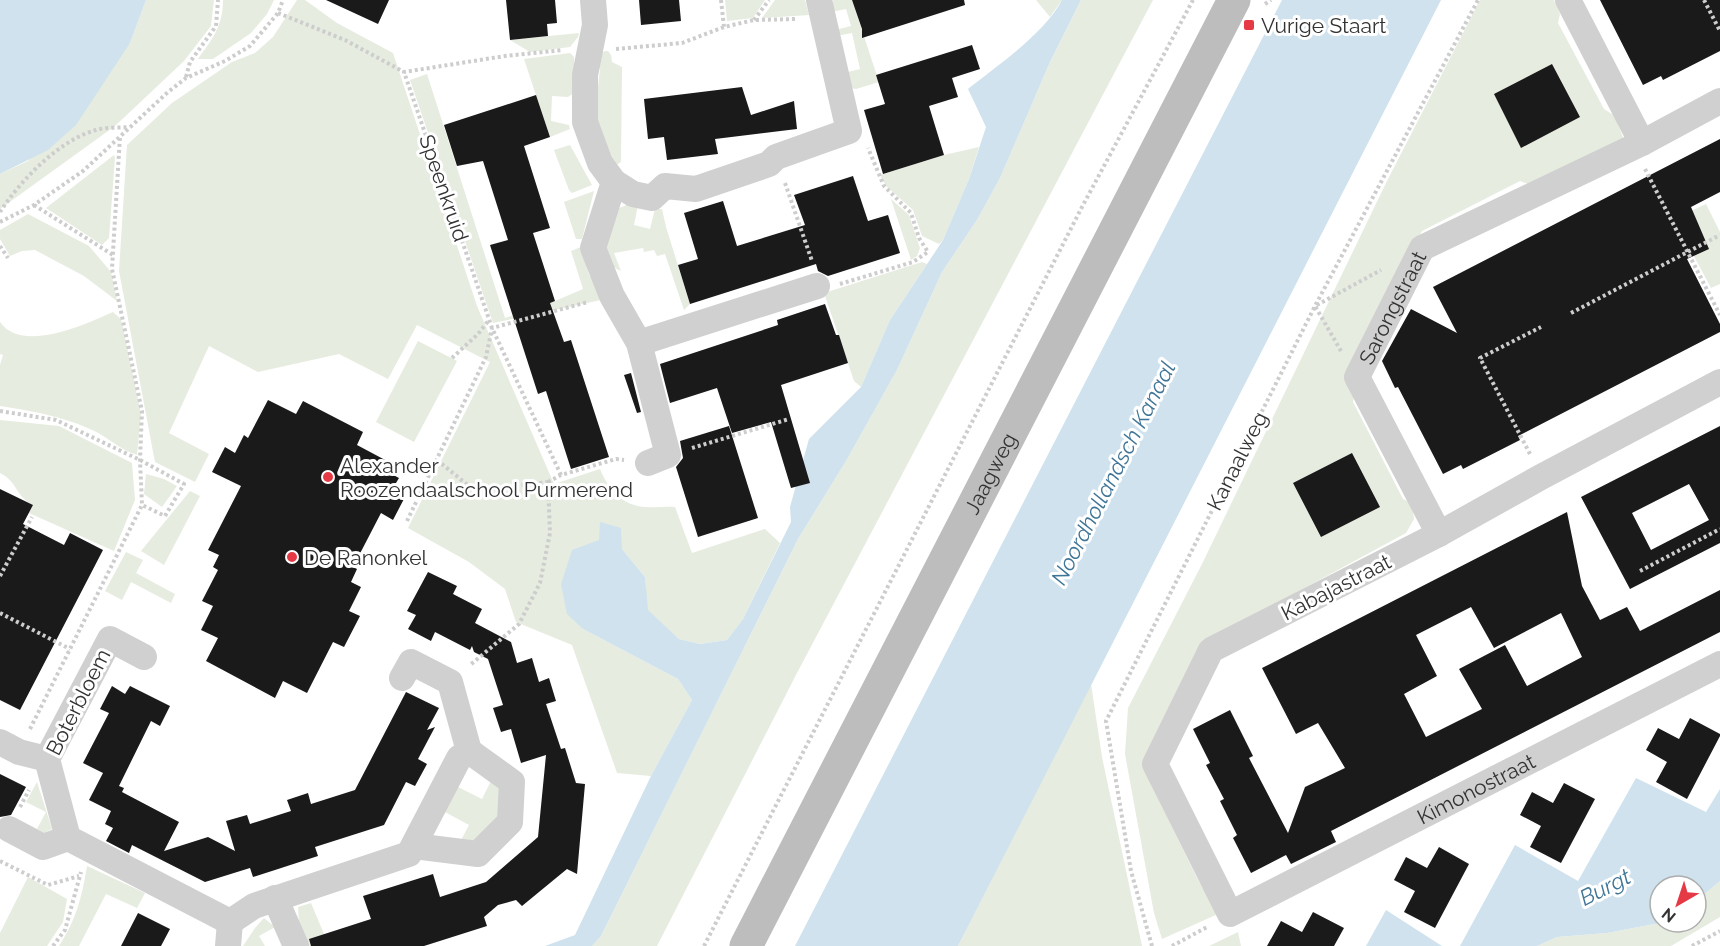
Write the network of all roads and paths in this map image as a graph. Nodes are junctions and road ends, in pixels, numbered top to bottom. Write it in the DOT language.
graph roads {
  1 [pos="218,0"];
  2 [pos="283,0"];
  3 [pos="593,0"];
  4 [pos="721,0"];
  5 [pos="769,0"];
  6 [pos="1193,0"];
  7 [pos="1271,0"];
  8 [pos="1478,0"];
  9 [pos="1568,0"];
  10 [pos="1704,0"];
  11 [pos="1250,2"];
  12 [pos="820,9"];
  13 [pos="278,13"];
  14 [pos="754,20"];
  15 [pos="724,27"];
  16 [pos="1720,31"];
  17 [pos="590,47"];
  18 [pos="404,72"];
  19 [pos="186,78"];
  20 [pos="1720,101"];
  21 [pos="130,127"];
  22 [pos="849,131"];
  23 [pos="120,136"];
  24 [pos="1638,144"];
  25 [pos="776,157"];
  26 [pos="615,182"];
  27 [pos="34,205"];
  28 [pos="0,212"];
  29 [pos="0,222"];
  30 [pos="1720,235"];
  31 [pos="0,246"];
  32 [pos="1686,252"];
  33 [pos="112,255"];
  34 [pos="8,258"];
  35 [pos="1383,269"];
  36 [pos="817,286"];
  37 [pos="612,296"];
  38 [pos="1315,306"];
  39 [pos="1571,313"];
  40 [pos="1720,315"];
  41 [pos="489,319"];
  42 [pos="1541,327"];
  43 [pos="492,328"];
  44 [pos="639,343"];
  45 [pos="452,358"];
  46 [pos="1357,377"];
  47 [pos="1720,382"];
  48 [pos="0,411"];
  49 [pos="789,419"];
  50 [pos="658,459"];
  51 [pos="140,460"];
  52 [pos="437,460"];
  53 [pos="561,475"];
  54 [pos="1541,477"];
  55 [pos="548,482"];
  56 [pos="142,504"];
  57 [pos="32,518"];
  58 [pos="407,521"];
  59 [pos="1720,529"];
  60 [pos="1439,534"];
  61 [pos="1640,571"];
  62 [pos="0,576"];
  63 [pos="0,613"];
  64 [pos="70,649"];
  65 [pos="144,657"];
  66 [pos="1720,664"];
  67 [pos="402,678"];
  68 [pos="450,682"];
  69 [pos="9,747"];
  70 [pos="469,751"];
  71 [pos="47,759"];
  72 [pos="9,829"];
  73 [pos="78,843"];
  74 [pos="414,846"];
  75 [pos="0,861"];
  76 [pos="80,875"];
  77 [pos="275,898"];
  78 [pos="1230,914"];
  79 [pos="1720,931"];
  80 [pos="229,934"];
  81 [pos="53,946"];
  82 [pos="296,946"];
  83 [pos="704,946"];
  84 [pos="746,946"];
  85 [pos="1152,946"];
  86 [pos="1172,946"];
  87 [pos="1692,946"];
  1 -- 19 [label="path"];
  2 -- 13 [label="path"];
  3 -- 17 [label="street"];
  4 -- 15 [label="path"];
  5 -- 14 [label="path"];
  6 -- 83 [label="path"];
  7 -- 11 [label="path"];
  8 -- 38 [label="path, Kanaalweg"];
  9 -- 24 [label="street"];
  10 -- 16 [label="path"];
  11 -- 84 [label="main road, Jaagweg"];
  12 -- 14 [label="path"];
  12 -- 22 [label="street"];
  13 -- 18 [label="path"];
  13 -- 19 [label="path"];
  14 -- 15 [label="path"];
  15 -- 17 [label="path"];
  17 -- 18 [label="path"];
  17 -- 26 [label="street"];
  18 -- 41 [label="path, Speenkruid"];
  19 -- 21 [label="path"];
  20 -- 24 [label="street, Sarongstraat"];
  21 -- 23 [label="path"];
  21 -- 28 [label="path"];
  22 -- 25 [label="street"];
  22 -- 36 [label="path"];
  23 -- 27 [label="path"];
  23 -- 33 [label="path"];
  24 -- 32 [label="path"];
  24 -- 46 [label="street, Sarongstraat"];
  25 -- 26 [label="street"];
  25 -- 36 [label="path"];
  26 -- 37 [label="street"];
  27 -- 29 [label="path"];
  27 -- 33 [label="path"];
  30 -- 32 [label="path"];
  31 -- 34 [label="path"];
  32 -- 39 [label="path"];
  32 -- 40 [label="path"];
  33 -- 51 [label="path"];
  35 -- 38 [label="path"];
  36 -- 44 [label="street"];
  37 -- 43 [label="path"];
  37 -- 44 [label="street"];
  38 -- 46 [label="path"];
  38 -- 85 [label="path, Kanaalweg"];
  41 -- 43 [label="path, Speenkruid"];
  41 -- 45 [label="path"];
  42 -- 54 [label="path"];
  43 -- 52 [label="path"];
  43 -- 53 [label="path, Speenkruid"];
  44 -- 50 [label="street"];
  46 -- 60 [label="street, Sarongstraat"];
  47 -- 54 [label="street, Kabajastraat"];
  48 -- 51 [label="path"];
  49 -- 50 [label="path"];
  50 -- 53 [label="path"];
  51 -- 56 [label="path"];
  51 -- 56 [label="path"];
  52 -- 55 [label="path"];
  52 -- 58 [label="path"];
  53 -- 55 [label="path"];
  54 -- 60 [label="street, Kabajastraat"];
  55 -- 68 [label="path"];
  56 -- 64 [label="path"];
  57 -- 62 [label="path"];
  59 -- 61 [label="path"];
  60 -- 78 [label="street, Kabajastraat"];
  63 -- 64 [label="path"];
  64 -- 69 [label="path"];
  65 -- 71 [label="street, Boterbloem"];
  66 -- 78 [label="street, Kimonostraat"];
  67 -- 68 [label="street"];
  68 -- 70 [label="street"];
  69 -- 71 [label="street"];
  70 -- 74 [label="street"];
  70 -- 74 [label="street"];
  71 -- 72 [label="path"];
  71 -- 73 [label="street, Boterbloem"];
  72 -- 73 [label="street"];
  73 -- 76 [label="path"];
  73 -- 80 [label="street"];
  74 -- 77 [label="street"];
  75 -- 76 [label="path"];
  76 -- 81 [label="path"];
  77 -- 80 [label="street"];
  77 -- 82 [label="street"];
  78 -- 86 [label="path"];
  79 -- 87 [label="path"];
}
